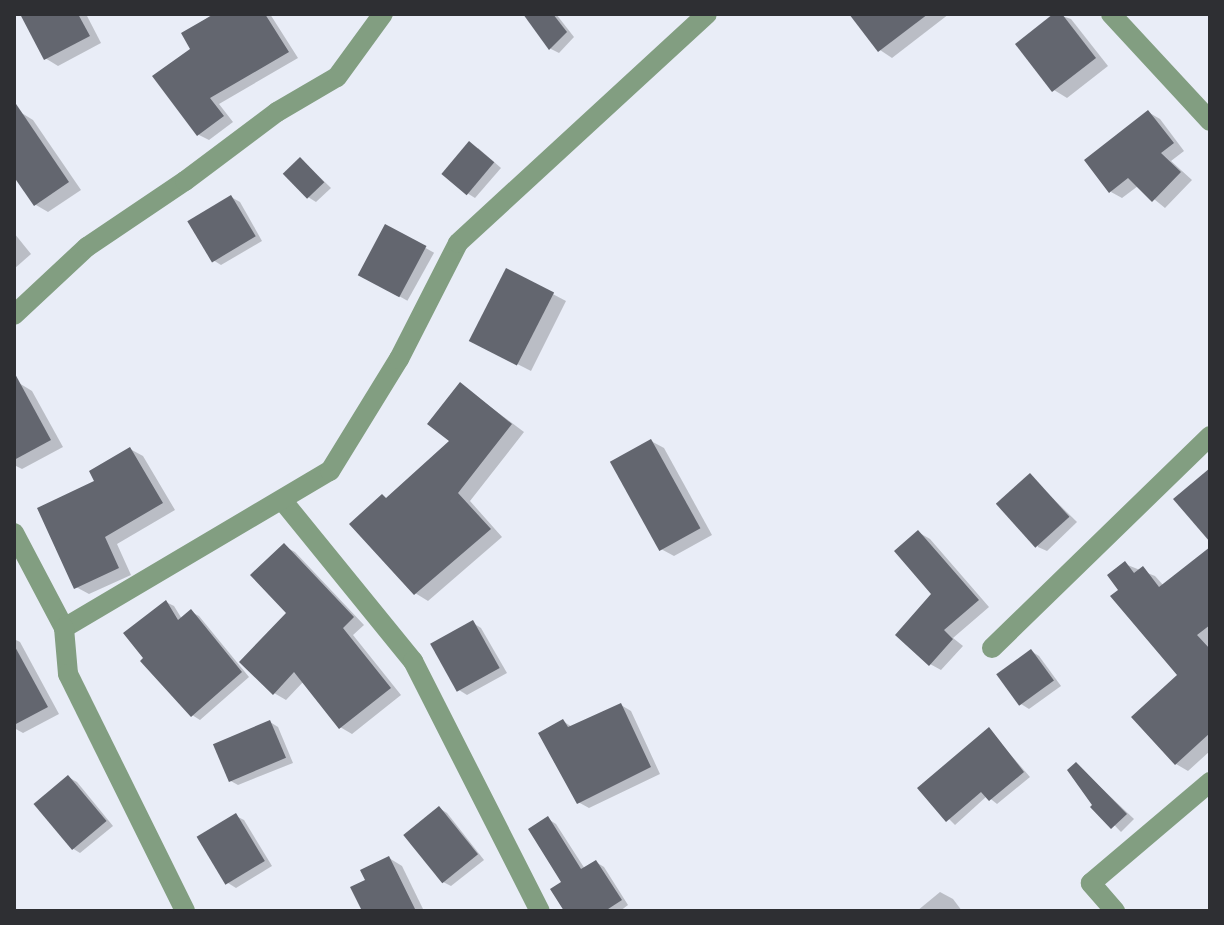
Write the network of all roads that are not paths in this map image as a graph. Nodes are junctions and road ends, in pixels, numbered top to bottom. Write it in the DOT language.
graph roads {
  1 [pos="383,14"];
  2 [pos="707,14"];
  3 [pos="1111,14"];
  4 [pos="1210,121"];
  5 [pos="14,315"];
  6 [pos="1210,436"];
  7 [pos="282,500"];
  8 [pos="14,533"];
  9 [pos="64,628"];
  10 [pos="992,648"];
  11 [pos="1210,782"];
  12 [pos="185,911"];
  13 [pos="540,911"];
  14 [pos="1115,911"];
  1 -- 5 [label="street"];
  2 -- 7 [label="street"];
  3 -- 4 [label="street"];
  6 -- 10 [label="street"];
  7 -- 9 [label="street"];
  7 -- 13 [label="street"];
  8 -- 9 [label="street"];
  9 -- 12 [label="street"];
  11 -- 14 [label="street"];
}
